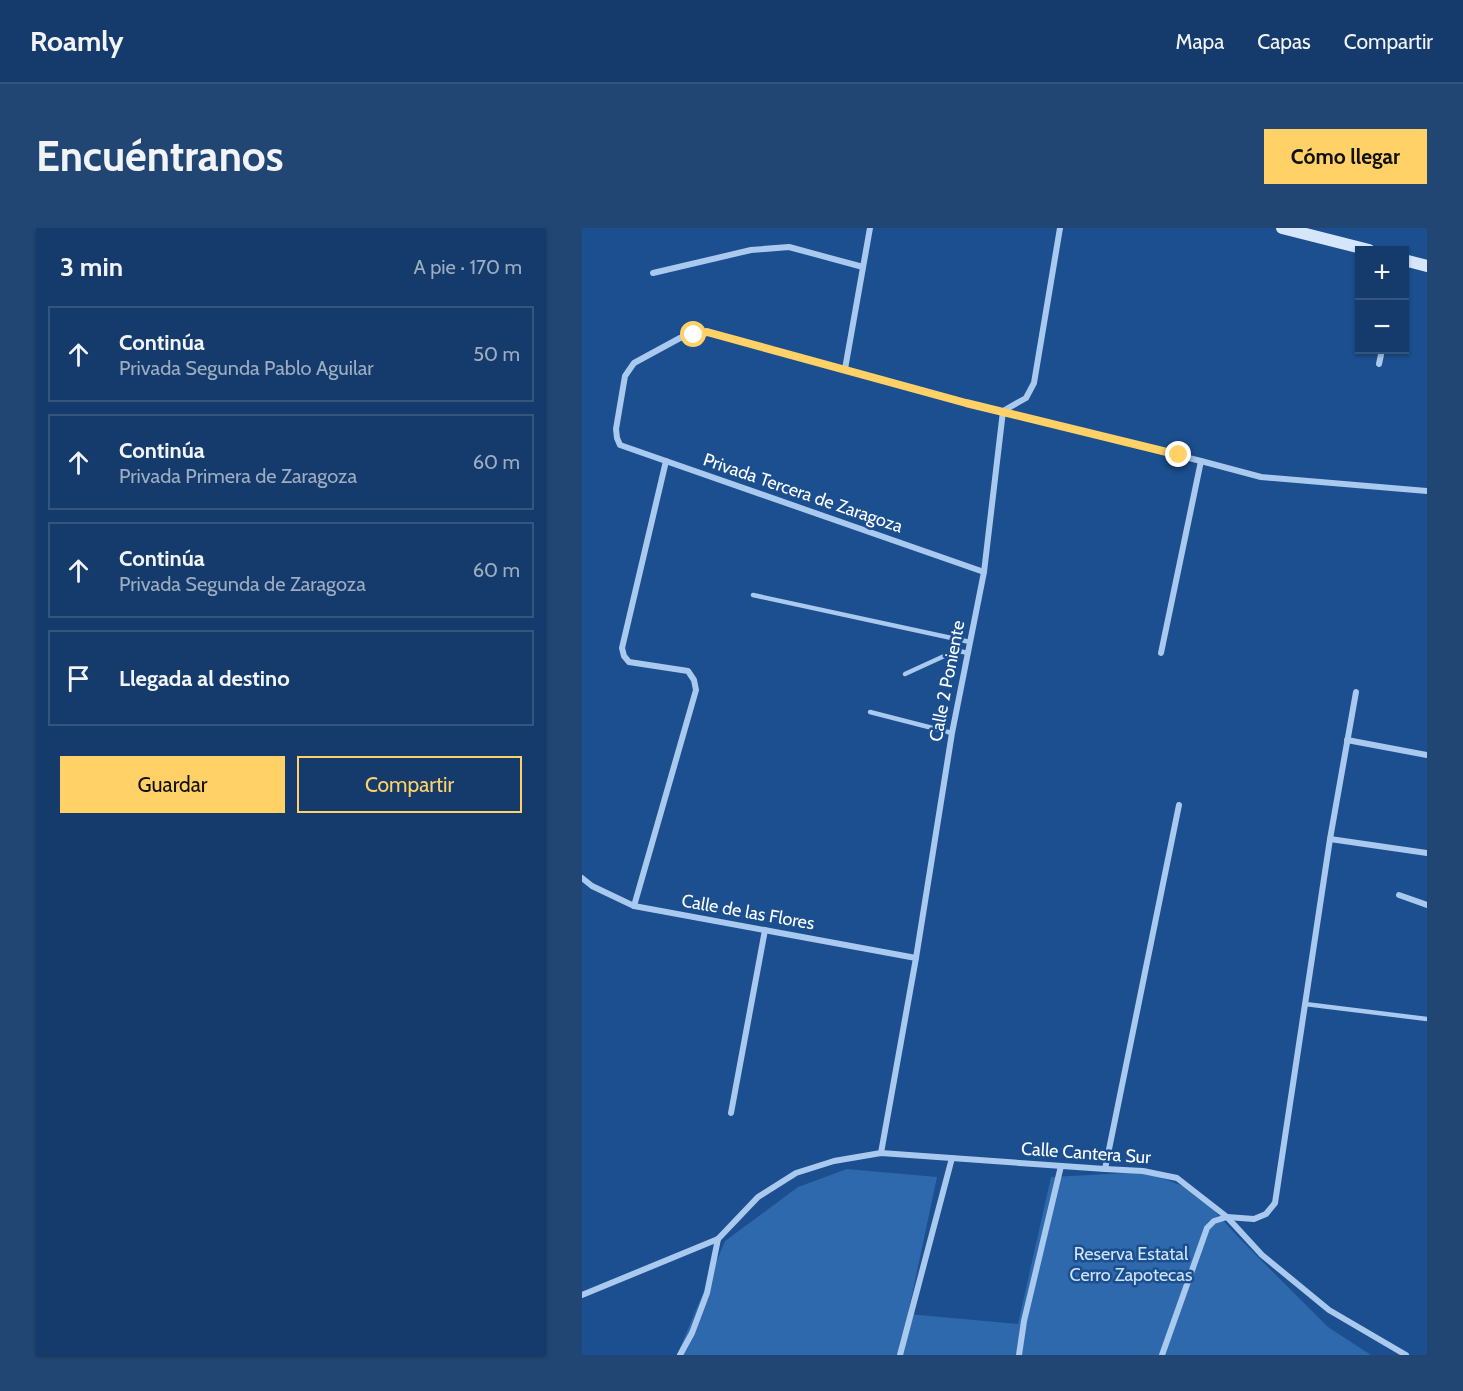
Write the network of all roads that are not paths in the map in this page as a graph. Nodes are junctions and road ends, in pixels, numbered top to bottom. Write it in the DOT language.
graph roads {
  1 [pos="870,228"];
  2 [pos="1060,228"];
  3 [pos="1282,228"];
  4 [pos="1355,246"];
  5 [pos="1409,261"];
  6 [pos="1427,266"];
  7 [pos="863,267"];
  8 [pos="653,273"];
  9 [pos="1381,354"];
  10 [pos="1379,364"];
  11 [pos="845,369"];
  12 [pos="1003,411"];
  13 [pos="1201,460"];
  14 [pos="666,461"];
  15 [pos="1427,491"];
  16 [pos="984,572"];
  17 [pos="753,595"];
  18 [pos="970,642"];
  19 [pos="968,653"];
  20 [pos="1161,653"];
  21 [pos="905,674"];
  22 [pos="1356,692"];
  23 [pos="870,712"];
  24 [pos="952,732"];
  25 [pos="1347,740"];
  26 [pos="1427,755"];
  27 [pos="1179,805"];
  28 [pos="1330,839"];
  29 [pos="1427,853"];
  30 [pos="582,878"];
  31 [pos="1399,895"];
  32 [pos="1427,905"];
  33 [pos="634,906"];
  34 [pos="765,930"];
  35 [pos="916,958"];
  36 [pos="1305,1004"];
  37 [pos="1427,1019"];
  38 [pos="731,1113"];
  39 [pos="881,1153"];
  40 [pos="952,1158"];
  41 [pos="1061,1166"];
  42 [pos="1106,1169"];
  43 [pos="1227,1217"];
  44 [pos="718,1239"];
  45 [pos="582,1295"];
  46 [pos="681,1355"];
  47 [pos="900,1355"];
  48 [pos="1019,1355"];
  49 [pos="1162,1355"];
  50 [pos="1406,1355"];
  1 -- 7 [label="street"];
  2 -- 12 [label="street"];
  3 -- 4 [label="street"];
  5 -- 6 [label="street"];
  7 -- 8 [label="street"];
  7 -- 11 [label="street"];
  9 -- 10 [label="street"];
  11 -- 12 [label="street"];
  11 -- 14 [label="street, Privada Tercera de Zaragoza"];
  12 -- 13 [label="street"];
  12 -- 16 [label="street, Calle 2 Poniente"];
  13 -- 15 [label="street"];
  13 -- 20 [label="street"];
  14 -- 16 [label="street, Privada Tercera de Zaragoza"];
  14 -- 33 [label="street"];
  16 -- 18 [label="street, Calle 2 Poniente"];
  17 -- 18 [label="lane"];
  18 -- 19 [label="street, Calle 2 Poniente"];
  19 -- 21 [label="lane"];
  19 -- 24 [label="street, Calle 2 Poniente"];
  22 -- 25 [label="street"];
  23 -- 24 [label="lane"];
  24 -- 35 [label="street, Calle 2 Poniente"];
  25 -- 26 [label="street"];
  25 -- 28 [label="street"];
  27 -- 42 [label="street"];
  28 -- 29 [label="street"];
  28 -- 36 [label="street"];
  30 -- 33 [label="street, Calle de las Flores"];
  31 -- 32 [label="street"];
  33 -- 34 [label="street, Calle de las Flores"];
  34 -- 35 [label="street, Calle de las Flores"];
  34 -- 38 [label="street"];
  35 -- 39 [label="street, Calle 2 Poniente"];
  36 -- 37 [label="lane"];
  36 -- 43 [label="street"];
  39 -- 40 [label="street, Calle Cantera Sur"];
  39 -- 44 [label="street, Calle Cantera Sur"];
  40 -- 41 [label="street, Calle Cantera Sur"];
  40 -- 47 [label="street"];
  41 -- 42 [label="street, Calle Cantera Sur"];
  41 -- 48 [label="street"];
  42 -- 43 [label="street, Calle Cantera Sur"];
  43 -- 49 [label="street"];
  43 -- 50 [label="street, Calle Cantera Sur"];
  44 -- 45 [label="street"];
  44 -- 46 [label="street"];
}
